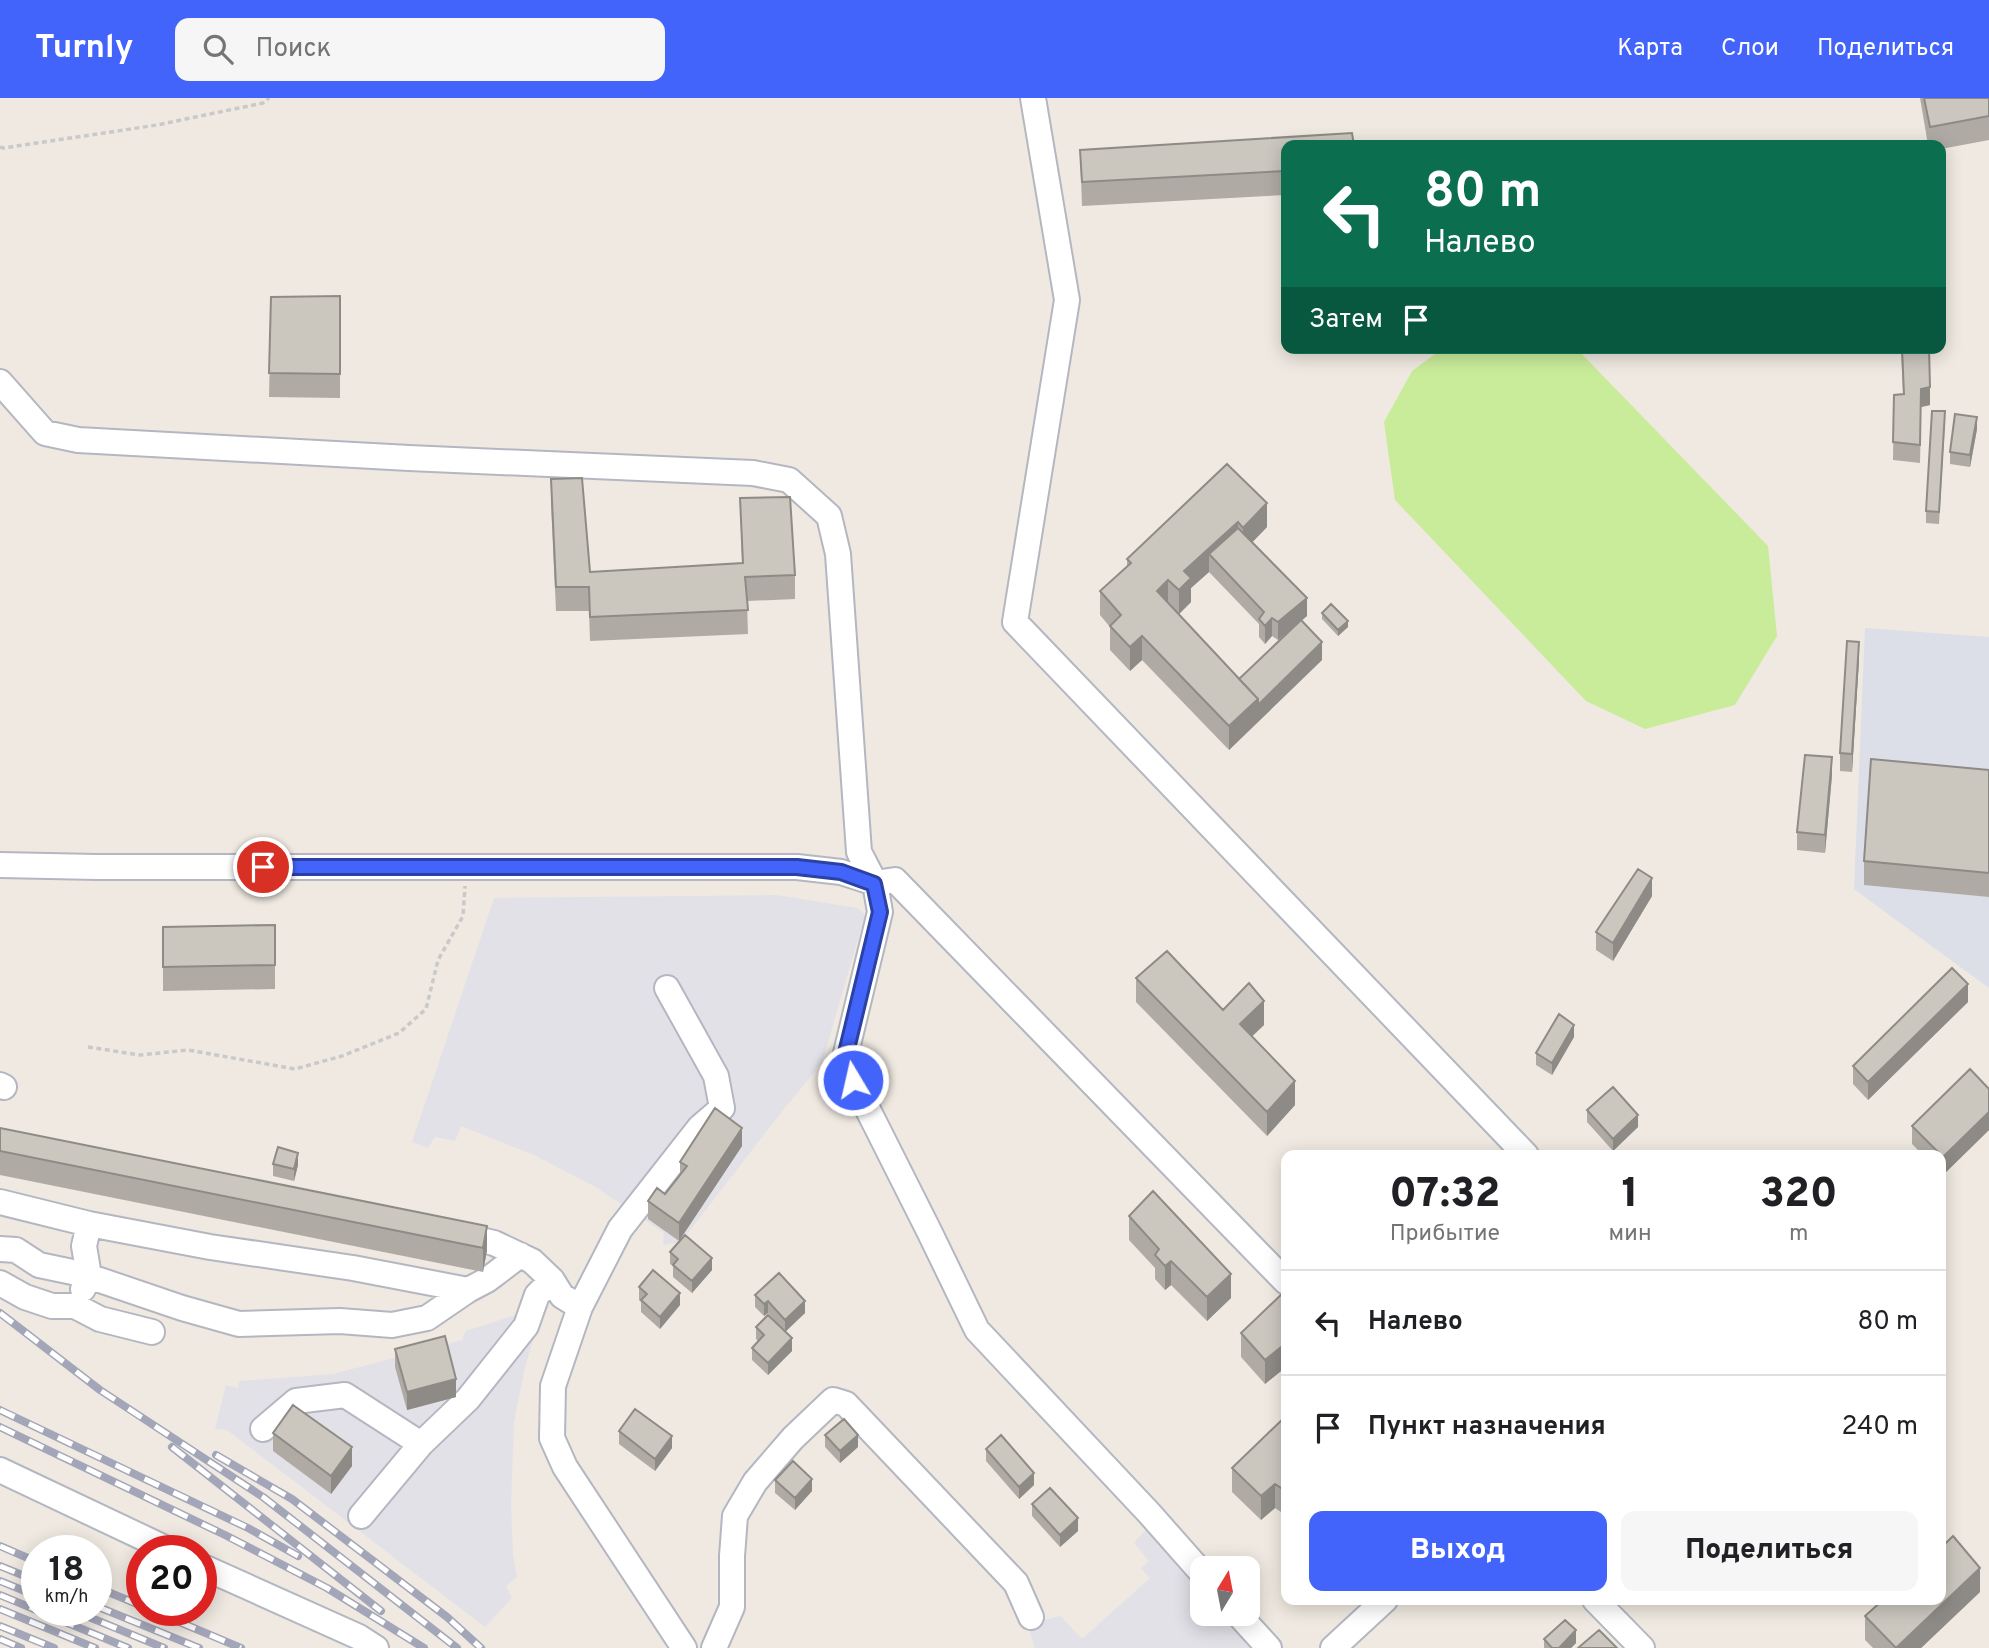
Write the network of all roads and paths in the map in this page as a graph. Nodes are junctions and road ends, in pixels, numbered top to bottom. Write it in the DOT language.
graph roads {
  1 [pos="269,98"];
  2 [pos="1033,98"];
  3 [pos="0,147"];
  4 [pos="0,382"];
  5 [pos="0,865"];
  6 [pos="467,867"];
  7 [pos="874,884"];
  8 [pos="667,988"];
  9 [pos="88,1047"];
  10 [pos="1521,1150"];
  11 [pos="0,1202"];
  12 [pos="89,1224"];
  13 [pos="430,1227"];
  14 [pos="0,1250"];
  15 [pos="520,1255"];
  16 [pos="89,1276"];
  17 [pos="1281,1277"];
  18 [pos="551,1280"];
  19 [pos="0,1283"];
  20 [pos="468,1290"];
  21 [pos="75,1306"];
  22 [pos="580,1307"];
  23 [pos="152,1332"];
  24 [pos="263,1429"];
  25 [pos="421,1444"];
  26 [pos="0,1470"];
  27 [pos="360,1516"];
  28 [pos="137,1535"];
  29 [pos="1190,1559"];
  30 [pos="217,1573"];
  31 [pos="1380,1605"];
  32 [pos="1600,1605"];
  33 [pos="1031,1617"];
  34 [pos="1249,1626"];
  35 [pos="376,1648"];
  36 [pos="684,1648"];
  37 [pos="714,1648"];
  38 [pos="1269,1648"];
  39 [pos="1333,1648"];
  40 [pos="1642,1648"];
  1 -- 3 [label="path"];
  2 -- 10 [label="street"];
  4 -- 7 [label="street"];
  5 -- 6 [label="street"];
  6 -- 7 [label="street"];
  6 -- 9 [label="path"];
  7 -- 17 [label="street"];
  7 -- 29 [label="street"];
  8 -- 22 [label="street"];
  11 -- 12 [label="street"];
  12 -- 16 [label="street"];
  12 -- 20 [label="street"];
  13 -- 15 [label="street"];
  14 -- 16 [label="street"];
  15 -- 18 [label="street"];
  15 -- 20 [label="street"];
  16 -- 20 [label="street"];
  16 -- 21 [label="street"];
  18 -- 22 [label="street"];
  18 -- 25 [label="street"];
  19 -- 21 [label="street"];
  21 -- 23 [label="street"];
  22 -- 36 [label="street"];
  24 -- 25 [label="street"];
  25 -- 27 [label="street"];
  26 -- 28 [label="street"];
  30 -- 35 [label="street"];
  31 -- 39 [label="street"];
  32 -- 40 [label="street"];
  33 -- 37 [label="street"];
  34 -- 38 [label="street"];
}
